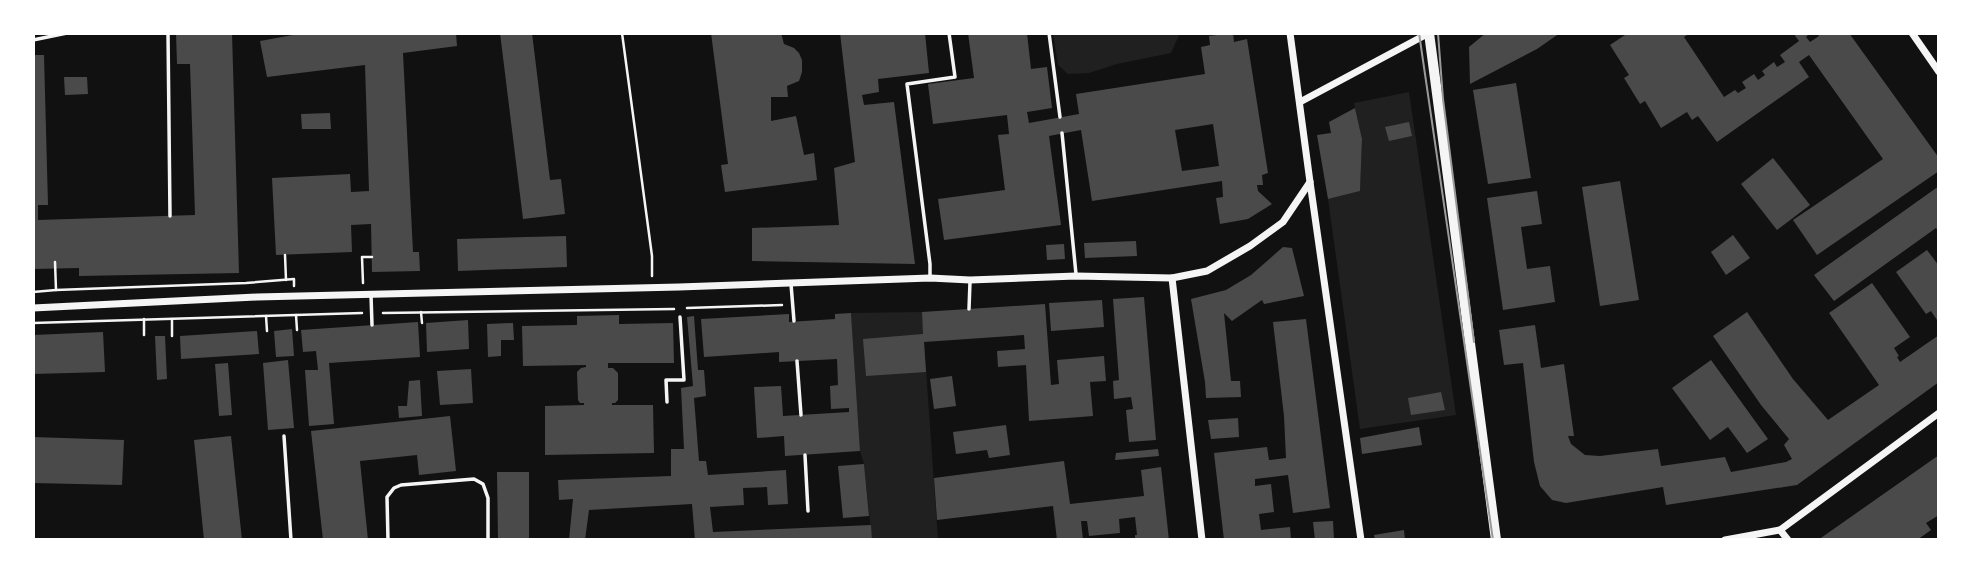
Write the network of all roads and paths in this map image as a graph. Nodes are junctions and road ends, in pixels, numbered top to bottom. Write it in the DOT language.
graph roads {
  1 [pos="67,33"];
  2 [pos="168,33"];
  3 [pos="622,33"];
  4 [pos="949,33"];
  5 [pos="1049,33"];
  6 [pos="1290,33"];
  7 [pos="1429,33"];
  8 [pos="1912,33"];
  9 [pos="33,40"];
  10 [pos="1939,72"];
  11 [pos="1300,103"];
  12 [pos="1060,117"];
  13 [pos="1062,134"];
  14 [pos="1310,182"];
  15 [pos="170,216"];
  16 [pos="285,255"];
  17 [pos="372,257"];
  18 [pos="1076,276"];
  19 [pos="930,278"];
  20 [pos="1172,278"];
  21 [pos="286,280"];
  22 [pos="970,280"];
  23 [pos="791,284"];
  24 [pos="364,286"];
  25 [pos="652,287"];
  26 [pos="56,290"];
  27 [pos="33,292"];
  28 [pos="371,295"];
  29 [pos="793,304"];
  30 [pos="33,307"];
  31 [pos="597,309"];
  32 [pos="969,309"];
  33 [pos="421,312"];
  34 [pos="372,313"];
  35 [pos="296,315"];
  36 [pos="597,315"];
  37 [pos="266,316"];
  38 [pos="680,317"];
  39 [pos="144,319"];
  40 [pos="172,319"];
  41 [pos="794,321"];
  42 [pos="33,323"];
  43 [pos="422,323"];
  44 [pos="372,325"];
  45 [pos="297,330"];
  46 [pos="267,331"];
  47 [pos="144,335"];
  48 [pos="172,336"];
  49 [pos="797,361"];
  50 [pos="667,402"];
  51 [pos="1939,413"];
  52 [pos="801,415"];
  53 [pos="284,436"];
  54 [pos="805,455"];
  55 [pos="808,511"];
  56 [pos="1780,530"];
  57 [pos="291,540"];
  58 [pos="388,540"];
  59 [pos="488,540"];
  60 [pos="1202,540"];
  61 [pos="1361,540"];
  62 [pos="1496,540"];
  63 [pos="1725,540"];
  64 [pos="1788,540"];
  1 -- 9 [label="lane"];
  2 -- 15 [label="lane"];
  3 -- 25 [label="path"];
  4 -- 19 [label="lane"];
  5 -- 12 [label="lane"];
  6 -- 11 [label="street"];
  7 -- 11 [label="street"];
  7 -- 62 [label="main road"];
  8 -- 10 [label="street"];
  11 -- 14 [label="street"];
  13 -- 18 [label="lane"];
  14 -- 20 [label="street"];
  14 -- 61 [label="street"];
  16 -- 21 [label="path"];
  17 -- 24 [label="path"];
  18 -- 20 [label="street"];
  18 -- 22 [label="street"];
  19 -- 22 [label="street"];
  19 -- 23 [label="street"];
  20 -- 60 [label="street"];
  22 -- 32 [label="lane"];
  23 -- 25 [label="street"];
  23 -- 29 [label="lane"];
  25 -- 28 [label="street"];
  26 -- 27 [label="path"];
  28 -- 30 [label="street"];
  28 -- 34 [label="lane"];
  29 -- 31 [label="path"];
  29 -- 41 [label="lane"];
  31 -- 33 [label="path"];
  31 -- 36 [label="path"];
  33 -- 34 [label="path"];
  33 -- 43 [label="path"];
  34 -- 35 [label="path"];
  34 -- 44 [label="lane"];
  35 -- 37 [label="path"];
  35 -- 45 [label="path"];
  37 -- 40 [label="path"];
  37 -- 46 [label="path"];
  38 -- 50 [label="lane"];
  39 -- 40 [label="path"];
  39 -- 42 [label="path"];
  39 -- 47 [label="path"];
  40 -- 48 [label="path"];
  49 -- 52 [label="lane"];
  51 -- 56 [label="street"];
  53 -- 57 [label="lane"];
  54 -- 55 [label="lane"];
  56 -- 63 [label="street"];
  56 -- 64 [label="street"];
  58 -- 59 [label="lane"];
}
